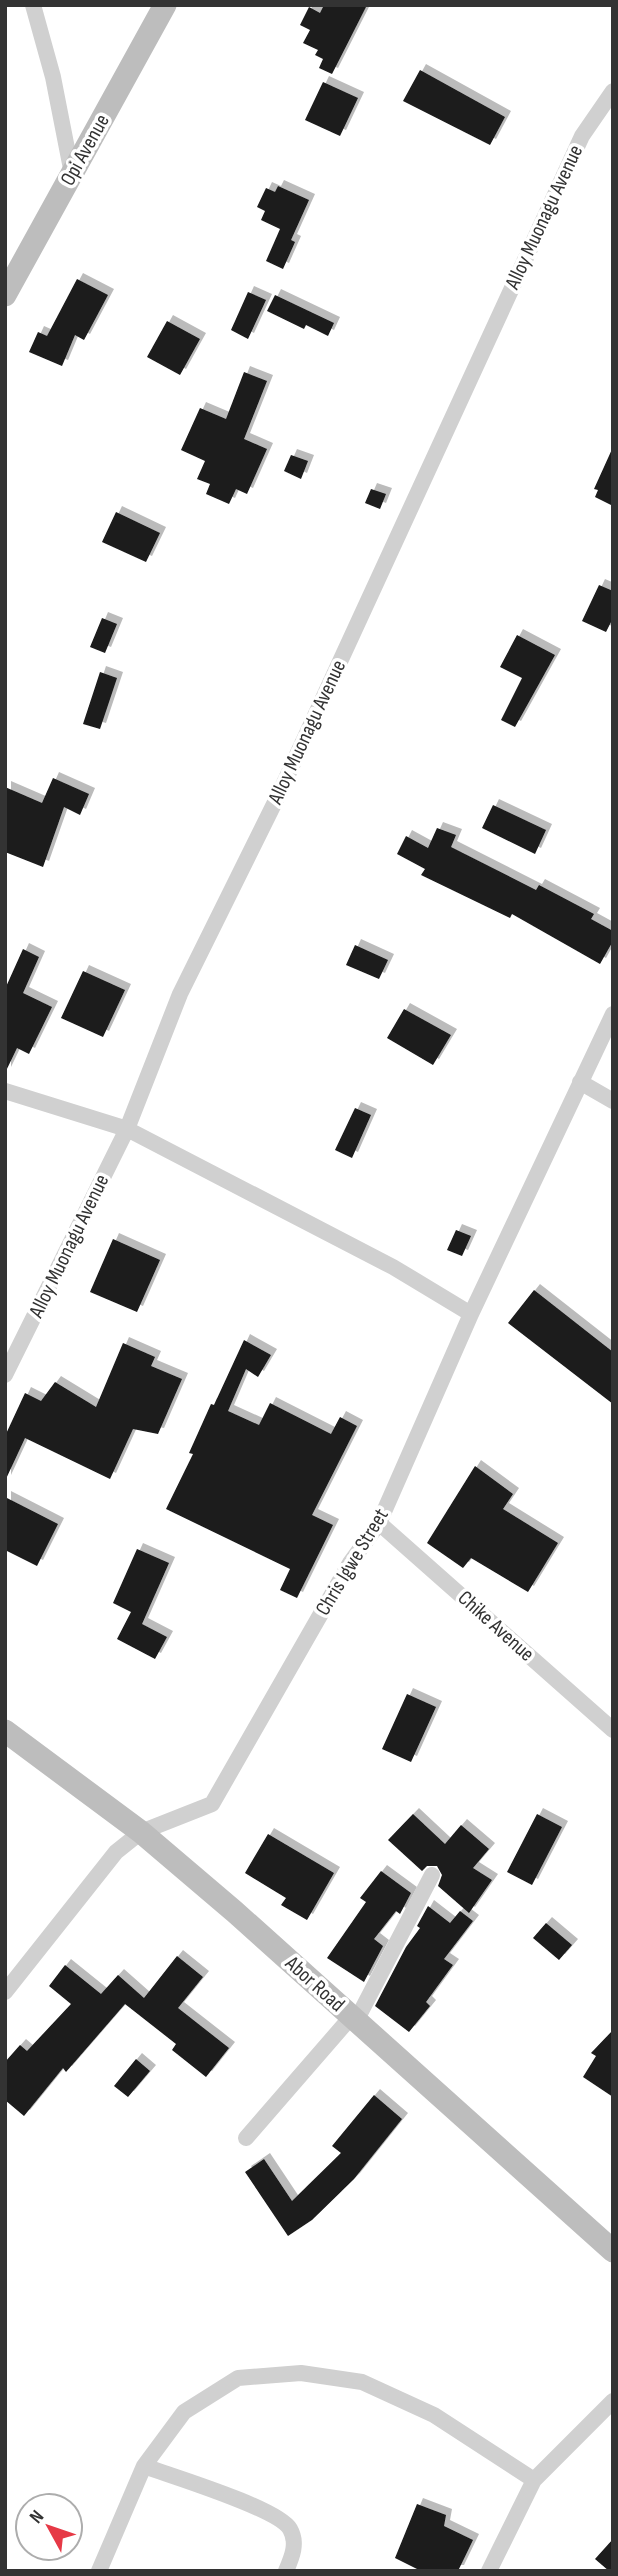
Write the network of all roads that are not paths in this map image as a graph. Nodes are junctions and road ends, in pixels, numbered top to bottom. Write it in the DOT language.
graph roads {
  1 [pos="33,5"];
  2 [pos="165,5"];
  3 [pos="613,91"];
  4 [pos="72,174"];
  5 [pos="5,295"];
  6 [pos="613,1014"];
  7 [pos="580,1082"];
  8 [pos="5,1091"];
  9 [pos="613,1101"];
  10 [pos="127,1129"];
  11 [pos="471,1314"];
  12 [pos="5,1375"];
  13 [pos="379,1523"];
  14 [pos="613,1730"];
  15 [pos="5,1731"];
  16 [pos="141,1832"];
  17 [pos="432,1875"];
  18 [pos="5,1992"];
  19 [pos="353,2019"];
  20 [pos="246,2138"];
  21 [pos="613,2251"];
  22 [pos="613,2401"];
  23 [pos="144,2466"];
  24 [pos="534,2480"];
  25 [pos="99,2571"];
  26 [pos="286,2571"];
  27 [pos="489,2571"];
  1 -- 4 [label="street"];
  2 -- 4 [label="street, Opi Avenue"];
  3 -- 10 [label="street, Alloy Muonagu Avenue"];
  4 -- 5 [label="street, Opi Avenue"];
  6 -- 7 [label="street, Chris Igwe Street"];
  7 -- 9 [label="street"];
  7 -- 11 [label="street, Chris Igwe Street"];
  8 -- 10 [label="street"];
  10 -- 11 [label="street"];
  10 -- 12 [label="street, Alloy Muonagu Avenue"];
  11 -- 13 [label="street, Chris Igwe Street"];
  13 -- 14 [label="street, Chike Avenue"];
  13 -- 16 [label="street, Chris Igwe Street"];
  15 -- 16 [label="street, Abor Road"];
  16 -- 18 [label="street, Chris Igwe Street"];
  16 -- 19 [label="street, Abor Road"];
  17 -- 19 [label="street"];
  19 -- 20 [label="street"];
  19 -- 21 [label="street, Abor Road"];
  22 -- 24 [label="street"];
  23 -- 24 [label="street"];
  23 -- 25 [label="street"];
  23 -- 26 [label="street"];
  24 -- 27 [label="street"];
}
